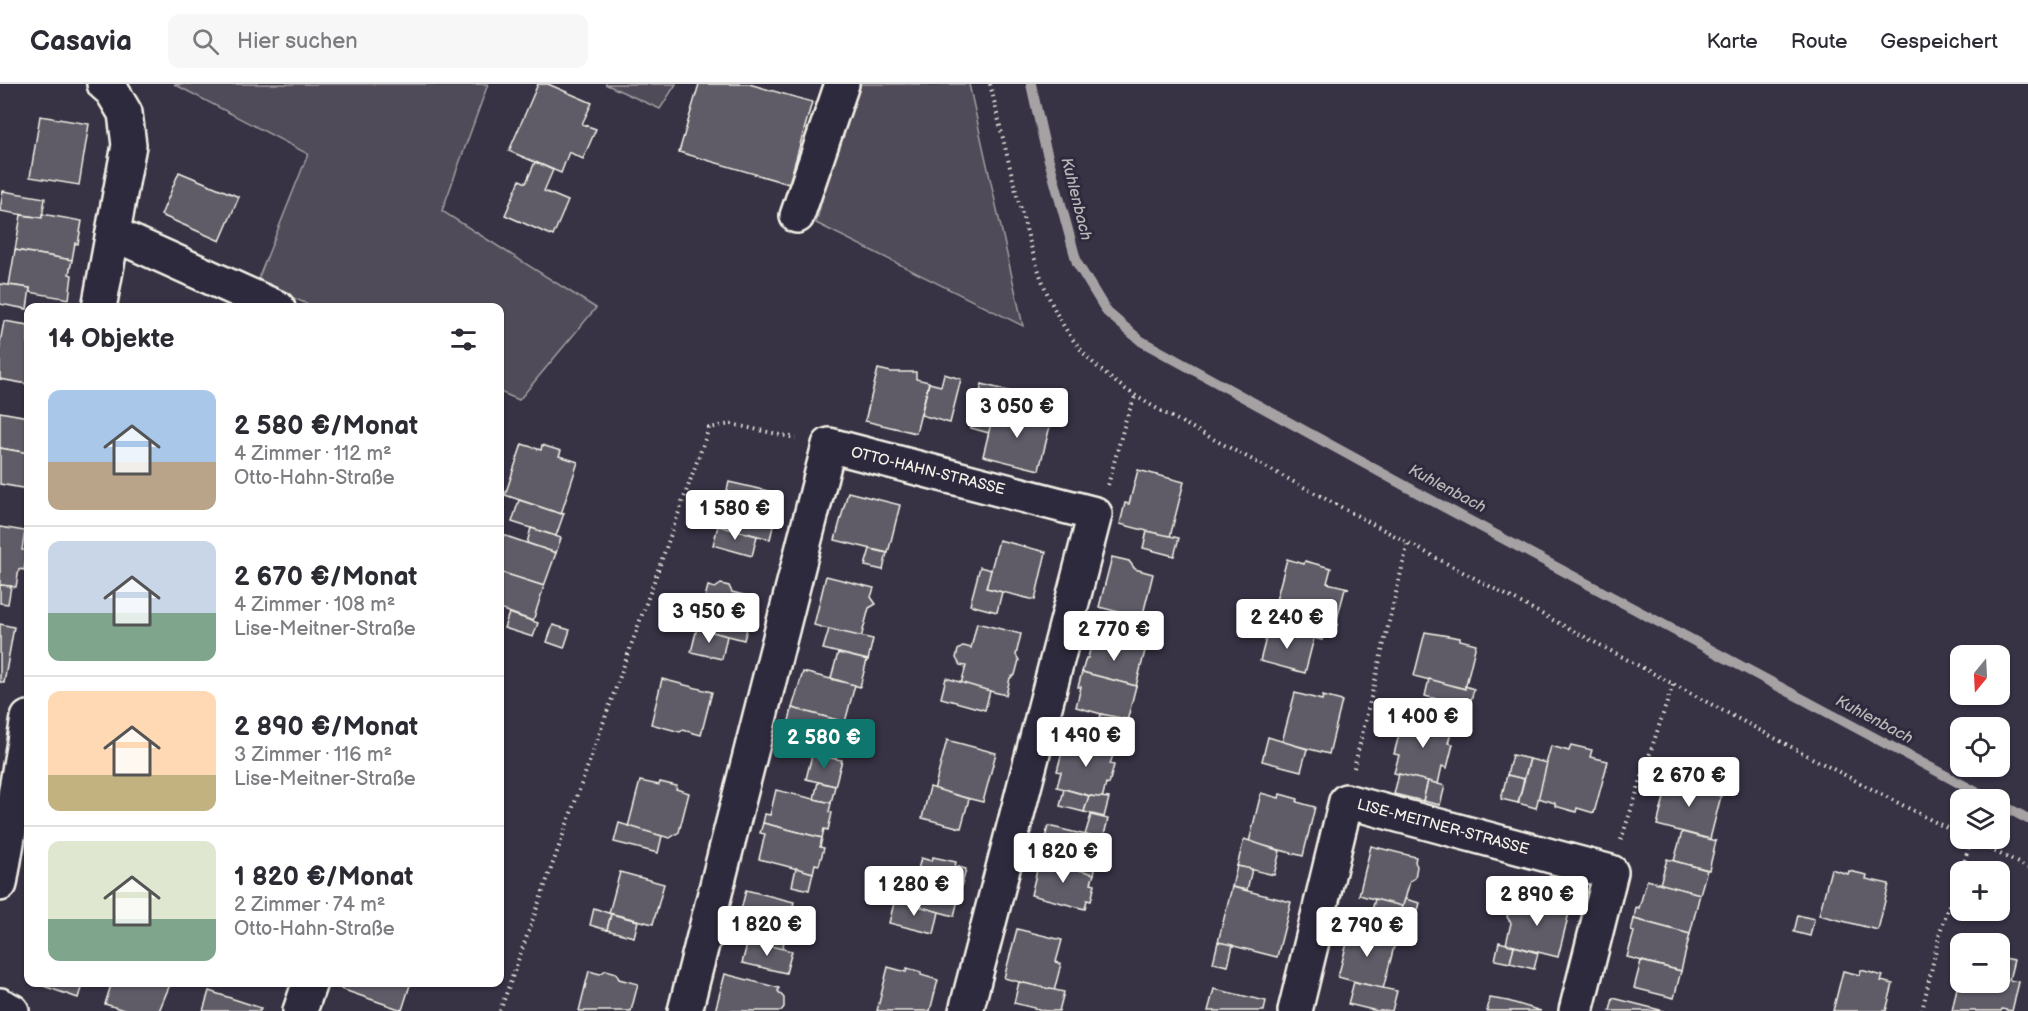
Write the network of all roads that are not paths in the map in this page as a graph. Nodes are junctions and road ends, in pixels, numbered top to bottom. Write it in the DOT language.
graph roads {
  1 [pos="104,84"];
  2 [pos="842,84"];
  3 [pos="797,216"];
  4 [pos="114,234"];
  5 [pos="100,303"];
  6 [pos="267,303"];
  7 [pos="24,751"];
  8 [pos="0,884"];
  9 [pos="308,987"];
  10 [pos="0,1005"];
  11 [pos="12,1011"];
  12 [pos="300,1011"];
  13 [pos="685,1011"];
  14 [pos="966,1011"];
  15 [pos="1295,1011"];
  16 [pos="1576,1011"];
  1 -- 4 [label="street"];
  2 -- 3 [label="street"];
  4 -- 5 [label="street"];
  4 -- 6 [label="street"];
  7 -- 8 [label="street"];
  9 -- 12 [label="street"];
  10 -- 11 [label="street"];
  13 -- 14 [label="street, OTTO-HAHN-STRASSE"];
  15 -- 16 [label="street, LISE-MEITNER-STRASSE"];
}
